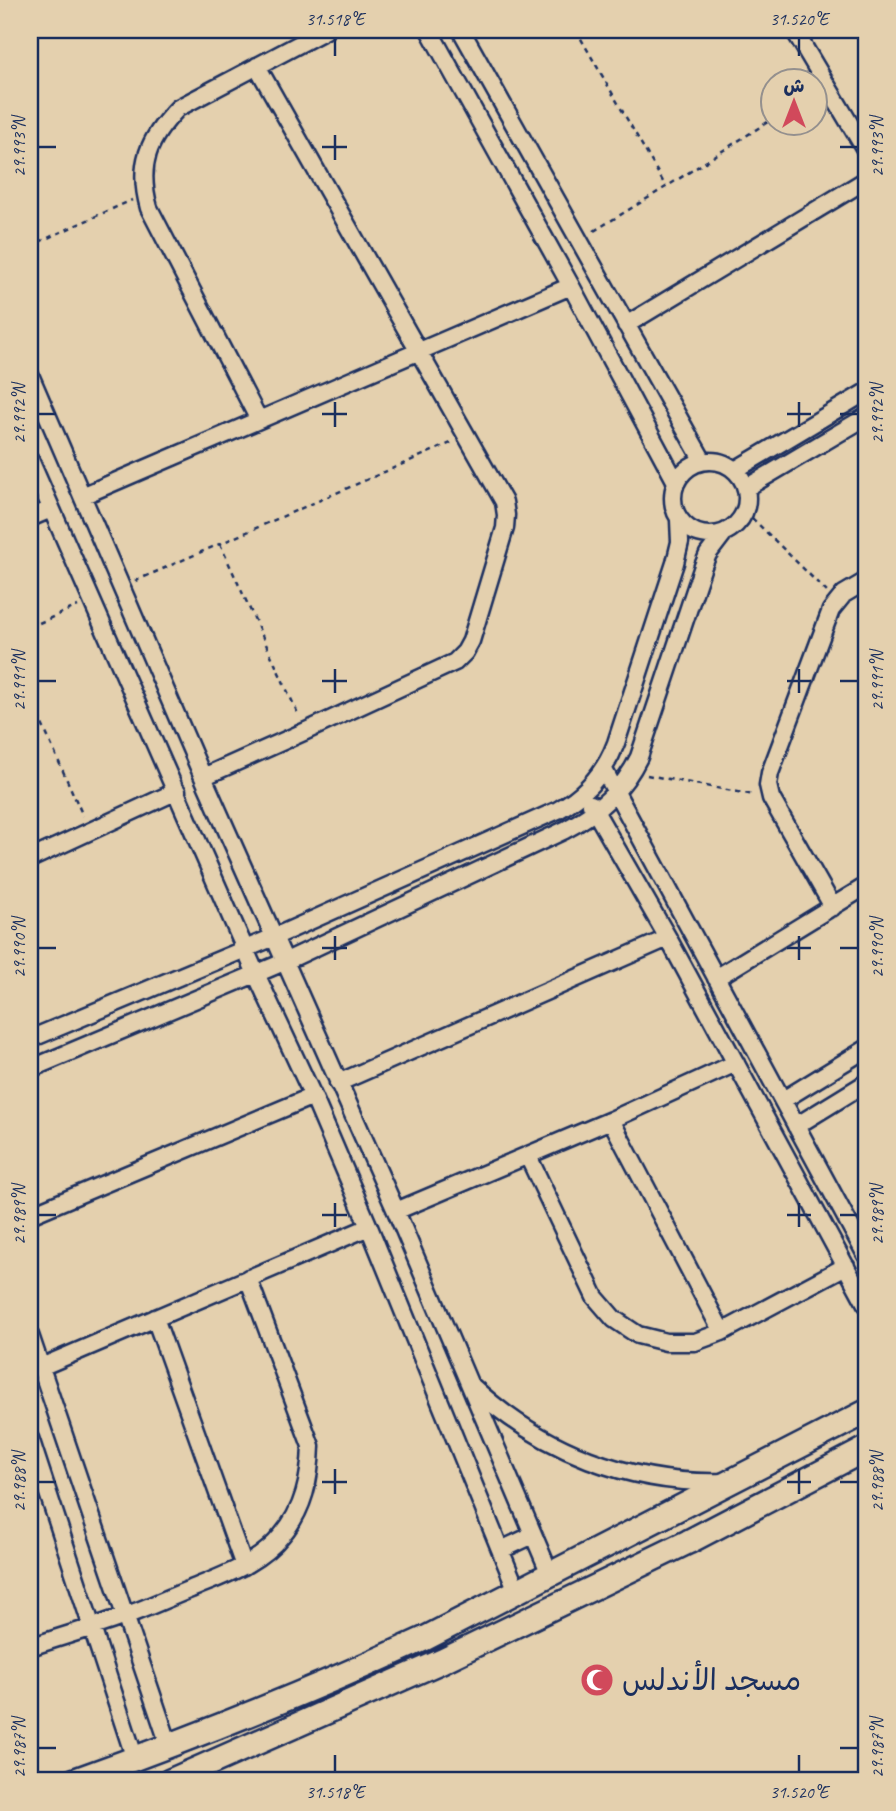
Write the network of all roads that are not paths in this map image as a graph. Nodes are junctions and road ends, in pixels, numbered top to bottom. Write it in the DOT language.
graph roads {
  1 [pos="326,30"];
  2 [pos="429,30"];
  3 [pos="461,30"];
  4 [pos="794,30"];
  5 [pos="257,66"];
  6 [pos="866,150"];
  7 [pos="866,180"];
  8 [pos="571,286"];
  9 [pos="617,309"];
  10 [pos="591,323"];
  11 [pos="626,325"];
  12 [pos="419,352"];
  13 [pos="30,375"];
  14 [pos="866,392"];
  15 [pos="866,417"];
  16 [pos="259,420"];
  17 [pos="30,460"];
  18 [pos="703,461"];
  19 [pos="734,470"];
  20 [pos="676,482"];
  21 [pos="746,488"];
  22 [pos="82,496"];
  23 [pos="51,509"];
  24 [pos="30,518"];
  25 [pos="680,520"];
  26 [pos="724,533"];
  27 [pos="866,581"];
  28 [pos="604,770"];
  29 [pos="203,777"];
  30 [pos="177,791"];
  31 [pos="583,793"];
  32 [pos="615,793"];
  33 [pos="596,811"];
  34 [pos="30,859"];
  35 [pos="866,886"];
  36 [pos="832,907"];
  37 [pos="274,937"];
  38 [pos="668,938"];
  39 [pos="246,949"];
  40 [pos="284,962"];
  41 [pos="256,974"];
  42 [pos="716,978"];
  43 [pos="30,1039"];
  44 [pos="866,1049"];
  45 [pos="736,1063"];
  46 [pos="30,1069"];
  47 [pos="338,1083"];
  48 [pos="866,1083"];
  49 [pos="313,1096"];
  50 [pos="783,1100"];
  51 [pos="611,1120"];
  52 [pos="796,1126"];
  53 [pos="528,1156"];
  54 [pos="396,1211"];
  55 [pos="30,1215"];
  56 [pos="369,1227"];
  57 [pos="866,1254"];
  58 [pos="846,1266"];
  59 [pos="248,1278"];
  60 [pos="866,1304"];
  61 [pos="155,1318"];
  62 [pos="722,1332"];
  63 [pos="30,1335"];
  64 [pos="41,1367"];
  65 [pos="468,1382"];
  66 [pos="866,1412"];
  67 [pos="30,1438"];
  68 [pos="866,1449"];
  69 [pos="34,1467"];
  70 [pos="730,1482"];
  71 [pos="47,1491"];
  72 [pos="30,1497"];
  73 [pos="533,1535"];
  74 [pos="501,1550"];
  75 [pos="244,1566"];
  76 [pos="550,1574"];
  77 [pos="517,1591"];
  78 [pos="124,1616"];
  79 [pos="91,1627"];
  80 [pos="30,1647"];
  81 [pos="169,1745"];
  82 [pos="135,1759"];
  83 [pos="73,1781"];
  84 [pos="170,1781"];
  1 -- 5 [label="street"];
  2 -- 8 [label="street"];
  3 -- 9 [label="street"];
  4 -- 6 [label="street"];
  5 -- 12 [label="street"];
  5 -- 16 [label="street"];
  7 -- 11 [label="street"];
  8 -- 10 [label="street"];
  8 -- 12 [label="street"];
  9 -- 10 [label="street"];
  9 -- 11 [label="street"];
  10 -- 20 [label="street"];
  11 -- 18 [label="street"];
  12 -- 16 [label="street"];
  12 -- 29 [label="street"];
  13 -- 22 [label="street"];
  14 -- 19 [label="street"];
  15 -- 21 [label="street"];
  16 -- 22 [label="street"];
  17 -- 23 [label="street"];
  18 -- 19 [label="street"];
  18 -- 20 [label="street"];
  19 -- 21 [label="street"];
  20 -- 25 [label="street"];
  21 -- 26 [label="street"];
  22 -- 29 [label="street"];
  23 -- 24 [label="street"];
  23 -- 30 [label="street"];
  25 -- 26 [label="street"];
  25 -- 28 [label="street"];
  26 -- 32 [label="street"];
  27 -- 36 [label="street"];
  28 -- 31 [label="street"];
  28 -- 32 [label="street"];
  29 -- 37 [label="street"];
  30 -- 34 [label="street"];
  30 -- 39 [label="street"];
  31 -- 33 [label="street"];
  31 -- 37 [label="street"];
  32 -- 33 [label="street"];
  32 -- 42 [label="street"];
  33 -- 38 [label="street"];
  33 -- 40 [label="street"];
  35 -- 36 [label="street"];
  36 -- 42 [label="street"];
  37 -- 39 [label="street"];
  37 -- 40 [label="street"];
  38 -- 45 [label="street"];
  38 -- 47 [label="street"];
  39 -- 41 [label="street"];
  39 -- 43 [label="street"];
  40 -- 41 [label="street"];
  40 -- 47 [label="street"];
  41 -- 46 [label="street"];
  41 -- 49 [label="street"];
  42 -- 50 [label="street"];
  44 -- 50 [label="street"];
  45 -- 51 [label="street"];
  45 -- 58 [label="street"];
  47 -- 54 [label="street"];
  48 -- 52 [label="street"];
  49 -- 55 [label="street"];
  49 -- 56 [label="street"];
  50 -- 52 [label="street"];
  51 -- 53 [label="street"];
  51 -- 62 [label="street"];
  52 -- 57 [label="street"];
  53 -- 54 [label="street"];
  53 -- 62 [label="street"];
  54 -- 65 [label="street"];
  56 -- 59 [label="street"];
  56 -- 74 [label="street"];
  58 -- 60 [label="street"];
  58 -- 62 [label="street"];
  59 -- 61 [label="street"];
  59 -- 75 [label="street"];
  61 -- 64 [label="street"];
  61 -- 75 [label="street"];
  63 -- 64 [label="street"];
  64 -- 78 [label="street"];
  65 -- 70 [label="street"];
  65 -- 73 [label="street"];
  66 -- 70 [label="street"];
  67 -- 69 [label="street"];
  68 -- 84 [label="street"];
  69 -- 71 [label="street"];
  70 -- 76 [label="street"];
  71 -- 72 [label="street"];
  71 -- 79 [label="street"];
  73 -- 74 [label="street"];
  73 -- 76 [label="street"];
  74 -- 77 [label="street"];
  75 -- 78 [label="street"];
  76 -- 77 [label="street"];
  77 -- 81 [label="street"];
  78 -- 79 [label="street"];
  78 -- 81 [label="street"];
  79 -- 80 [label="street"];
  79 -- 82 [label="street"];
  81 -- 82 [label="street"];
  82 -- 83 [label="street"];
}
